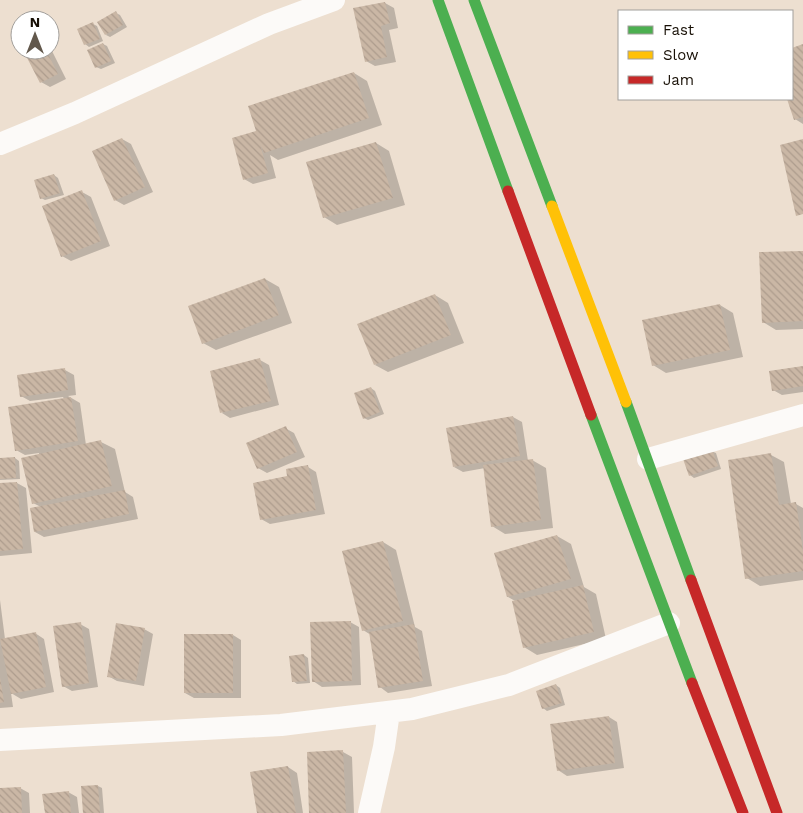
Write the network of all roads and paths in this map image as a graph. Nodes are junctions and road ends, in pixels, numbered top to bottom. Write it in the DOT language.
graph roads {
  1 [pos="334,0"];
  2 [pos="438,0"];
  3 [pos="474,0"];
  4 [pos="0,144"];
  5 [pos="803,415"];
  6 [pos="648,459"];
  7 [pos="669,623"];
  8 [pos="389,712"];
  9 [pos="0,740"];
  10 [pos="370,813"];
  11 [pos="743,813"];
  12 [pos="777,813"];
  1 -- 4 [label="street"];
  2 -- 7 [label="street"];
  3 -- 6 [label="street"];
  5 -- 6 [label="street"];
  6 -- 12 [label="street"];
  7 -- 8 [label="street"];
  7 -- 11 [label="street"];
  8 -- 9 [label="street"];
  8 -- 10 [label="street"];
}
